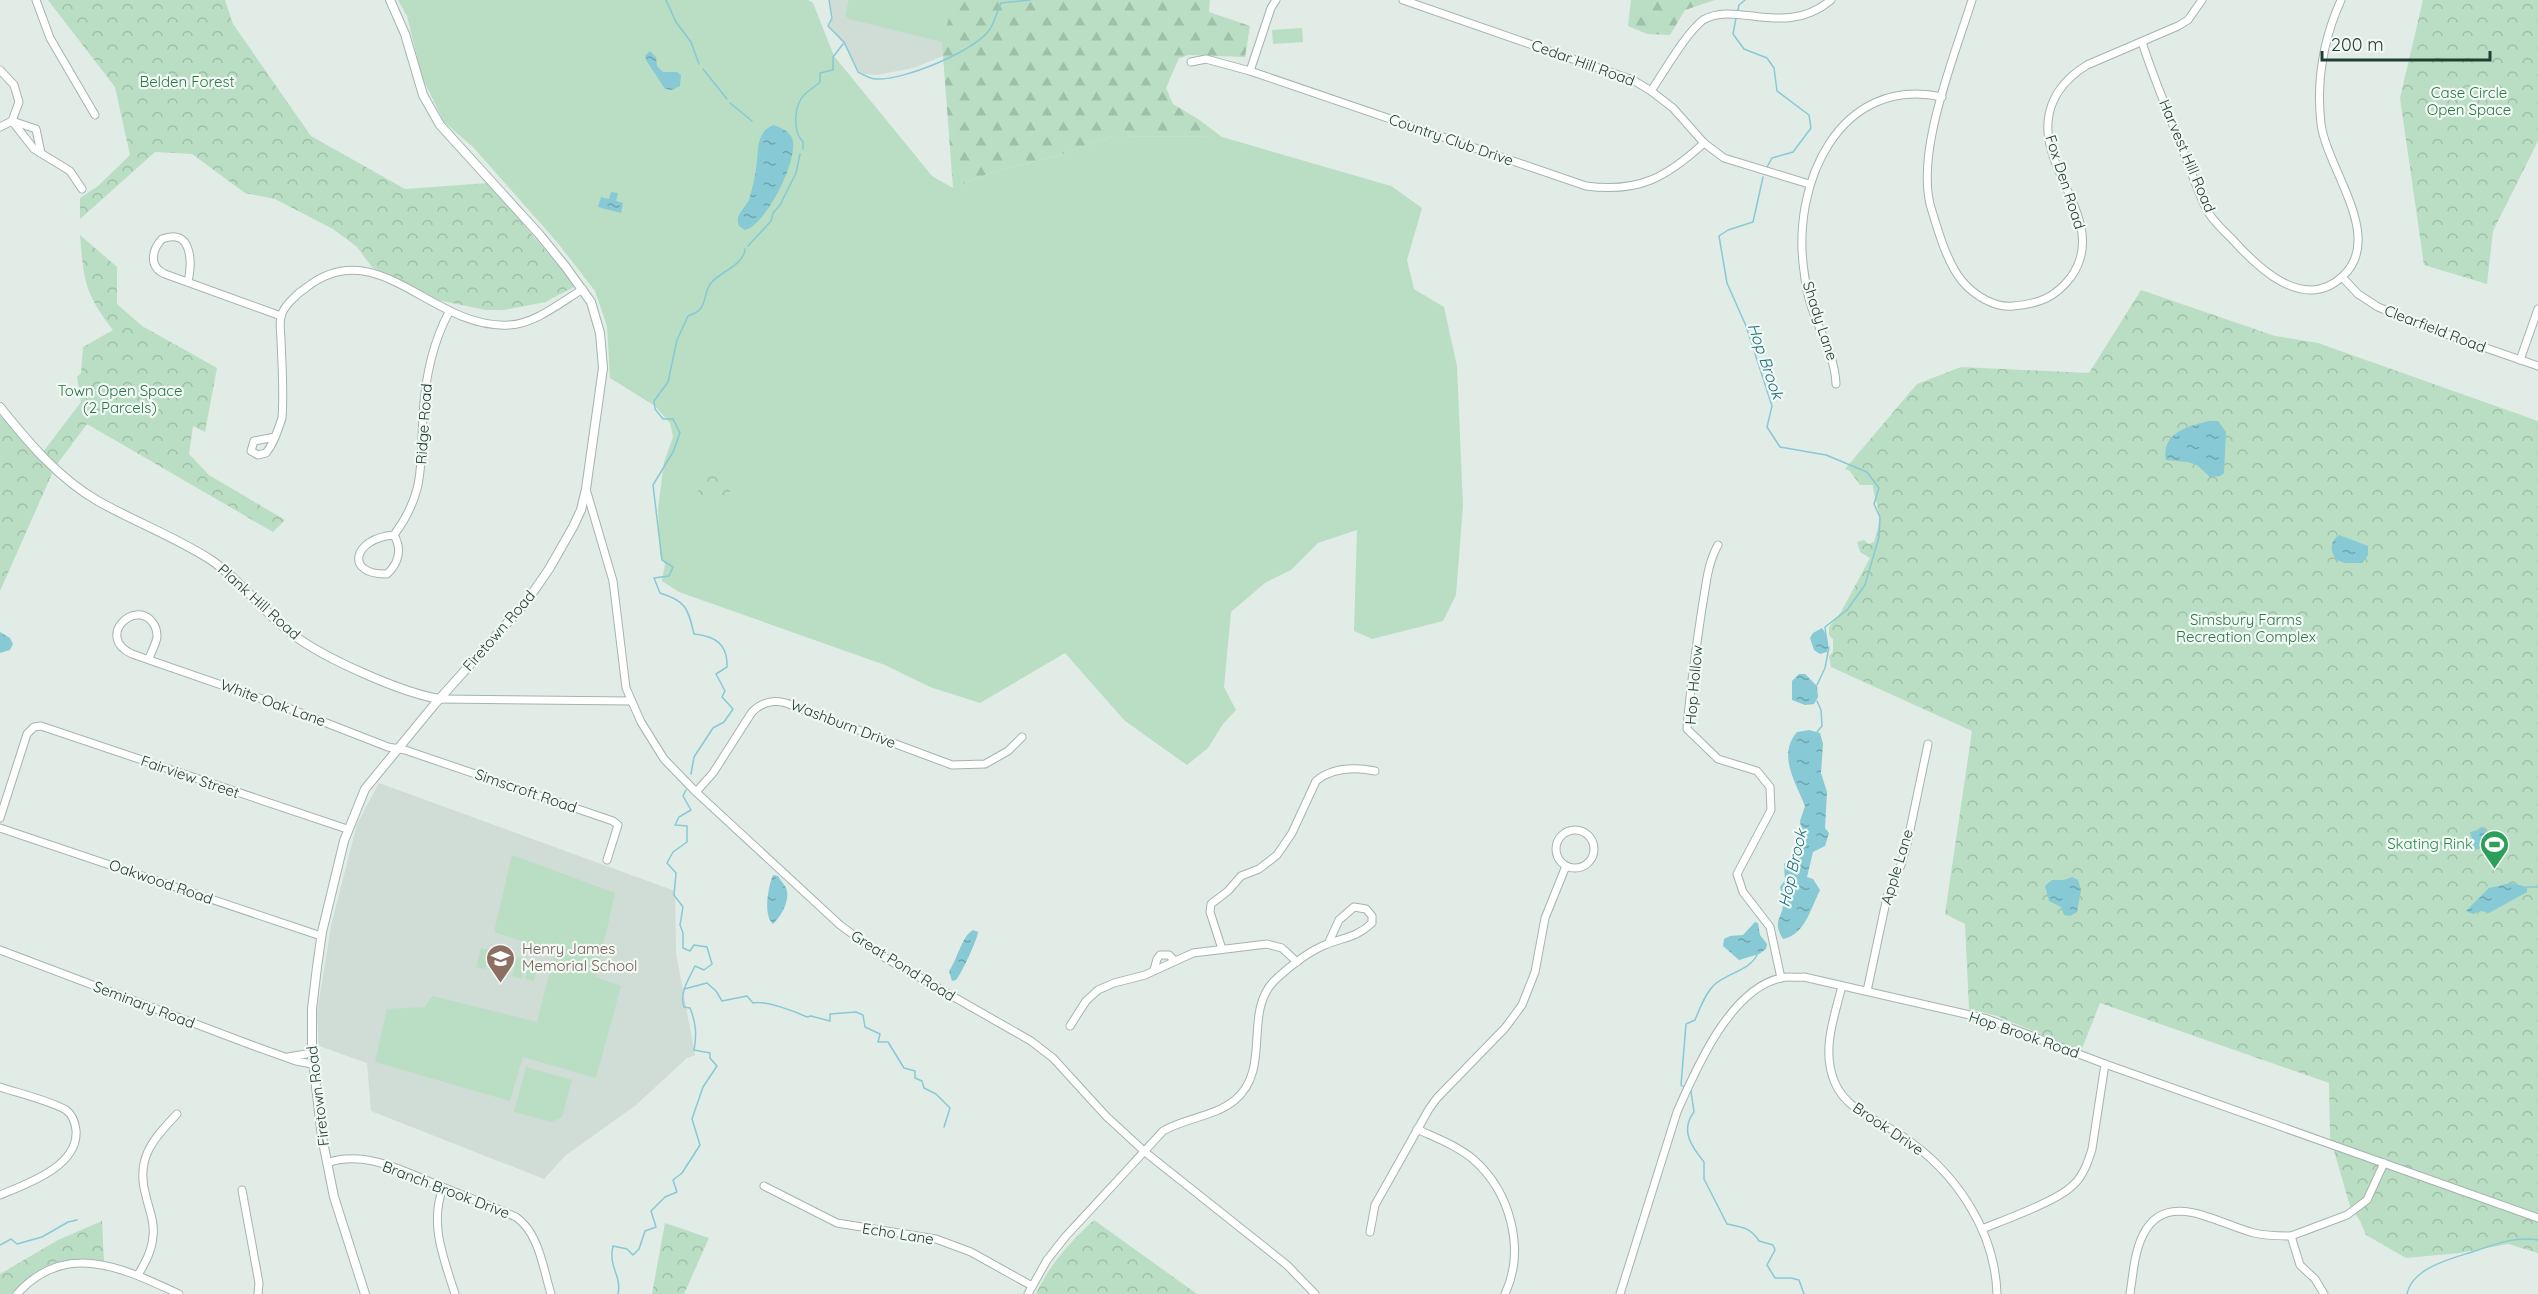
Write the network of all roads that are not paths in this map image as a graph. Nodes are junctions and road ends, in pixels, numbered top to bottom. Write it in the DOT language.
graph roads {
  1 [pos="36,0"];
  2 [pos="390,0"];
  3 [pos="1276,0"];
  4 [pos="1403,0"];
  5 [pos="1831,0"];
  6 [pos="1972,0"];
  7 [pos="2202,0"];
  8 [pos="2341,0"];
  9 [pos="2142,42"];
  10 [pos="1191,62"];
  11 [pos="0,70"];
  12 [pos="1250,71"];
  13 [pos="1651,91"];
  14 [pos="1942,97"];
  15 [pos="95,115"];
  16 [pos="12,121"];
  17 [pos="0,127"];
  18 [pos="1704,144"];
  19 [pos="41,153"];
  20 [pos="1809,184"];
  21 [pos="82,189"];
  22 [pos="2342,277"];
  23 [pos="188,282"];
  24 [pos="583,289"];
  25 [pos="2538,309"];
  26 [pos="448,312"];
  27 [pos="281,316"];
  28 [pos="2520,360"];
  29 [pos="2538,366"];
  30 [pos="1836,384"];
  31 [pos="0,407"];
  32 [pos="275,437"];
  33 [pos="586,489"];
  34 [pos="394,535"];
  35 [pos="1718,545"];
  36 [pos="149,660"];
  37 [pos="440,699"];
  38 [pos="631,701"];
  39 [pos="1022,737"];
  40 [pos="1928,744"];
  41 [pos="397,749"];
  42 [pos="1375,771"];
  43 [pos="0,789"];
  44 [pos="9,792"];
  45 [pos="696,792"];
  46 [pos="0,818"];
  47 [pos="0,828"];
  48 [pos="347,829"];
  49 [pos="607,860"];
  50 [pos="1566,866"];
  51 [pos="321,936"];
  52 [pos="1328,944"];
  53 [pos="1222,948"];
  54 [pos="0,950"];
  55 [pos="1297,962"];
  56 [pos="1781,978"];
  57 [pos="1842,986"];
  58 [pos="1867,991"];
  59 [pos="1070,1026"];
  60 [pos="312,1053"];
  61 [pos="288,1058"];
  62 [pos="312,1064"];
  63 [pos="2105,1064"];
  64 [pos="0,1087"];
  65 [pos="177,1114"];
  66 [pos="1417,1129"];
  67 [pos="1145,1152"];
  68 [pos="327,1163"];
  69 [pos="2384,1163"];
  70 [pos="764,1186"];
  71 [pos="443,1188"];
  72 [pos="242,1190"];
  73 [pos="0,1195"];
  74 [pos="2538,1218"];
  75 [pos="1982,1229"];
  76 [pos="1370,1232"];
  77 [pos="2291,1236"];
  78 [pos="138,1275"];
  79 [pos="1032,1286"];
  80 [pos="17,1294"];
  81 [pos="179,1294"];
  82 [pos="258,1294"];
  83 [pos="364,1294"];
  84 [pos="455,1294"];
  85 [pos="551,1294"];
  86 [pos="1028,1294"];
  87 [pos="1315,1294"];
  88 [pos="1505,1294"];
  89 [pos="1620,1294"];
  90 [pos="1996,1294"];
  91 [pos="2130,1294"];
  92 [pos="2324,1294"];
  1 -- 15 [label="street"];
  2 -- 24 [label="street, Firetown Road"];
  3 -- 12 [label="street"];
  4 -- 13 [label="street, Cedar Hill Road"];
  5 -- 13 [label="street"];
  6 -- 14 [label="street, Fox Den Road"];
  7 -- 9 [label="street, Fox Den Road"];
  8 -- 22 [label="street"];
  9 -- 14 [label="street, Fox Den Road"];
  9 -- 22 [label="street, Harvest Hill Road"];
  10 -- 12 [label="street, Country Club Drive"];
  11 -- 16 [label="street"];
  12 -- 18 [label="street, Country Club Drive"];
  13 -- 18 [label="street, Cedar Hill Road"];
  14 -- 20 [label="street, Shady Lane"];
  16 -- 17 [label="street"];
  16 -- 19 [label="street"];
  16 -- 19 [label="street"];
  18 -- 20 [label="street, Cedar Hill Road"];
  19 -- 21 [label="street"];
  20 -- 30 [label="street, Shady Lane"];
  22 -- 28 [label="street, Clearfield Road"];
  23 -- 23 [label="street"];
  23 -- 27 [label="street"];
  24 -- 26 [label="street"];
  24 -- 33 [label="street, Firetown Road"];
  25 -- 28 [label="street"];
  26 -- 27 [label="street"];
  26 -- 34 [label="street, Ridge Road"];
  27 -- 32 [label="street"];
  28 -- 29 [label="street, Clearfield Road"];
  31 -- 37 [label="street, Plank Hill Road"];
  33 -- 37 [label="street, Firetown Road"];
  33 -- 38 [label="street, Great Pond Road"];
  34 -- 34 [label="street"];
  35 -- 56 [label="street, Hop Hollow"];
  36 -- 36 [label="street, White Oak Lane"];
  36 -- 41 [label="street, White Oak Lane"];
  37 -- 38 [label="street, Plank Hill Road"];
  37 -- 41 [label="street, Firetown Road"];
  38 -- 45 [label="street, Great Pond Road"];
  39 -- 45 [label="street, Washburn Drive"];
  40 -- 58 [label="street, Apple Lane"];
  41 -- 48 [label="street, Firetown Road"];
  41 -- 49 [label="street, Simscroft Road"];
  42 -- 53 [label="street"];
  43 -- 44 [label="street"];
  44 -- 46 [label="street"];
  44 -- 48 [label="street, Fairview Street"];
  45 -- 67 [label="street, Great Pond Road"];
  47 -- 51 [label="street, Oakwood Road"];
  48 -- 51 [label="street, Firetown Road"];
  50 -- 50 [label="street"];
  50 -- 66 [label="street"];
  51 -- 60 [label="street, Firetown Road"];
  52 -- 52 [label="street"];
  52 -- 55 [label="street"];
  53 -- 55 [label="street"];
  53 -- 59 [label="street"];
  54 -- 61 [label="street, Seminary Road"];
  55 -- 67 [label="street"];
  56 -- 57 [label="street, Hop Brook Road"];
  56 -- 89 [label="street, Hop Brook Road"];
  57 -- 58 [label="street, Hop Brook Road"];
  57 -- 75 [label="street, Brook Drive"];
  58 -- 63 [label="street, Hop Brook Road"];
  60 -- 61 [label="street"];
  60 -- 62 [label="street, Firetown Road"];
  61 -- 62 [label="street, Seminary Road"];
  62 -- 68 [label="street, Firetown Road"];
  63 -- 69 [label="street, Hop Brook Road"];
  63 -- 75 [label="street"];
  64 -- 73 [label="street"];
  65 -- 78 [label="street"];
  66 -- 76 [label="street"];
  66 -- 88 [label="street"];
  67 -- 79 [label="street"];
  67 -- 87 [label="street, Great Pond Road"];
  68 -- 71 [label="street, Branch Brook Drive"];
  68 -- 83 [label="street, Firetown Road"];
  69 -- 74 [label="street, Hop Brook Road"];
  69 -- 77 [label="street"];
  70 -- 79 [label="street, Echo Lane"];
  71 -- 84 [label="street"];
  71 -- 85 [label="street, Branch Brook Drive"];
  72 -- 82 [label="street"];
  75 -- 90 [label="street, Brook Drive"];
  77 -- 91 [label="street"];
  77 -- 92 [label="street"];
  78 -- 80 [label="street"];
  78 -- 81 [label="street"];
  79 -- 86 [label="street"];
}
